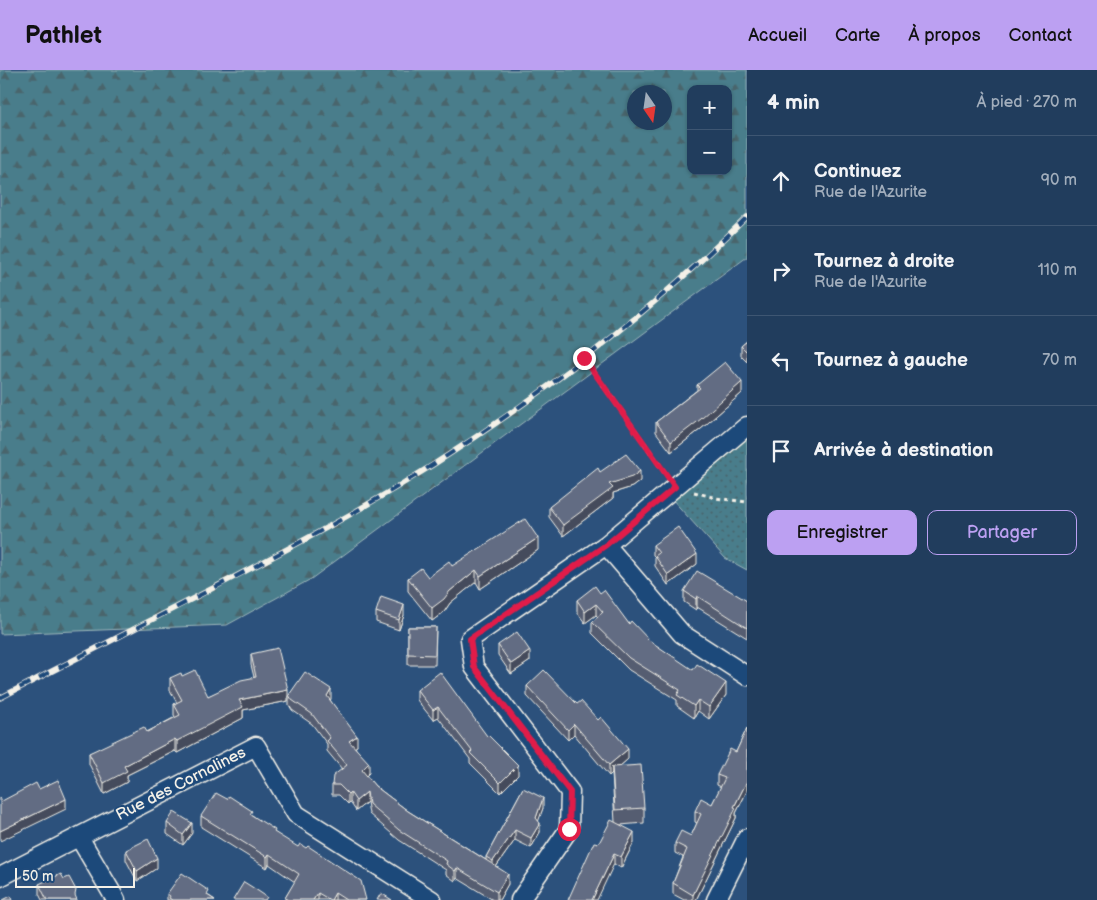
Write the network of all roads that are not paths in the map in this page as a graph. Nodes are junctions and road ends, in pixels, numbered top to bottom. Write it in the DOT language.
graph roads {
  1 [pos="747,426"];
  2 [pos="606,545"];
  3 [pos="747,676"];
  4 [pos="79,837"];
  5 [pos="747,838"];
  6 [pos="0,878"];
  7 [pos="116,900"];
  8 [pos="432,900"];
  9 [pos="520,900"];
  10 [pos="716,900"];
  1 -- 2 [label="street"];
  2 -- 3 [label="street"];
  2 -- 9 [label="street"];
  4 -- 6 [label="street, Rue des Cornalines"];
  4 -- 7 [label="street"];
  4 -- 8 [label="street, Rue des Cornalines"];
  5 -- 10 [label="street"];
}
